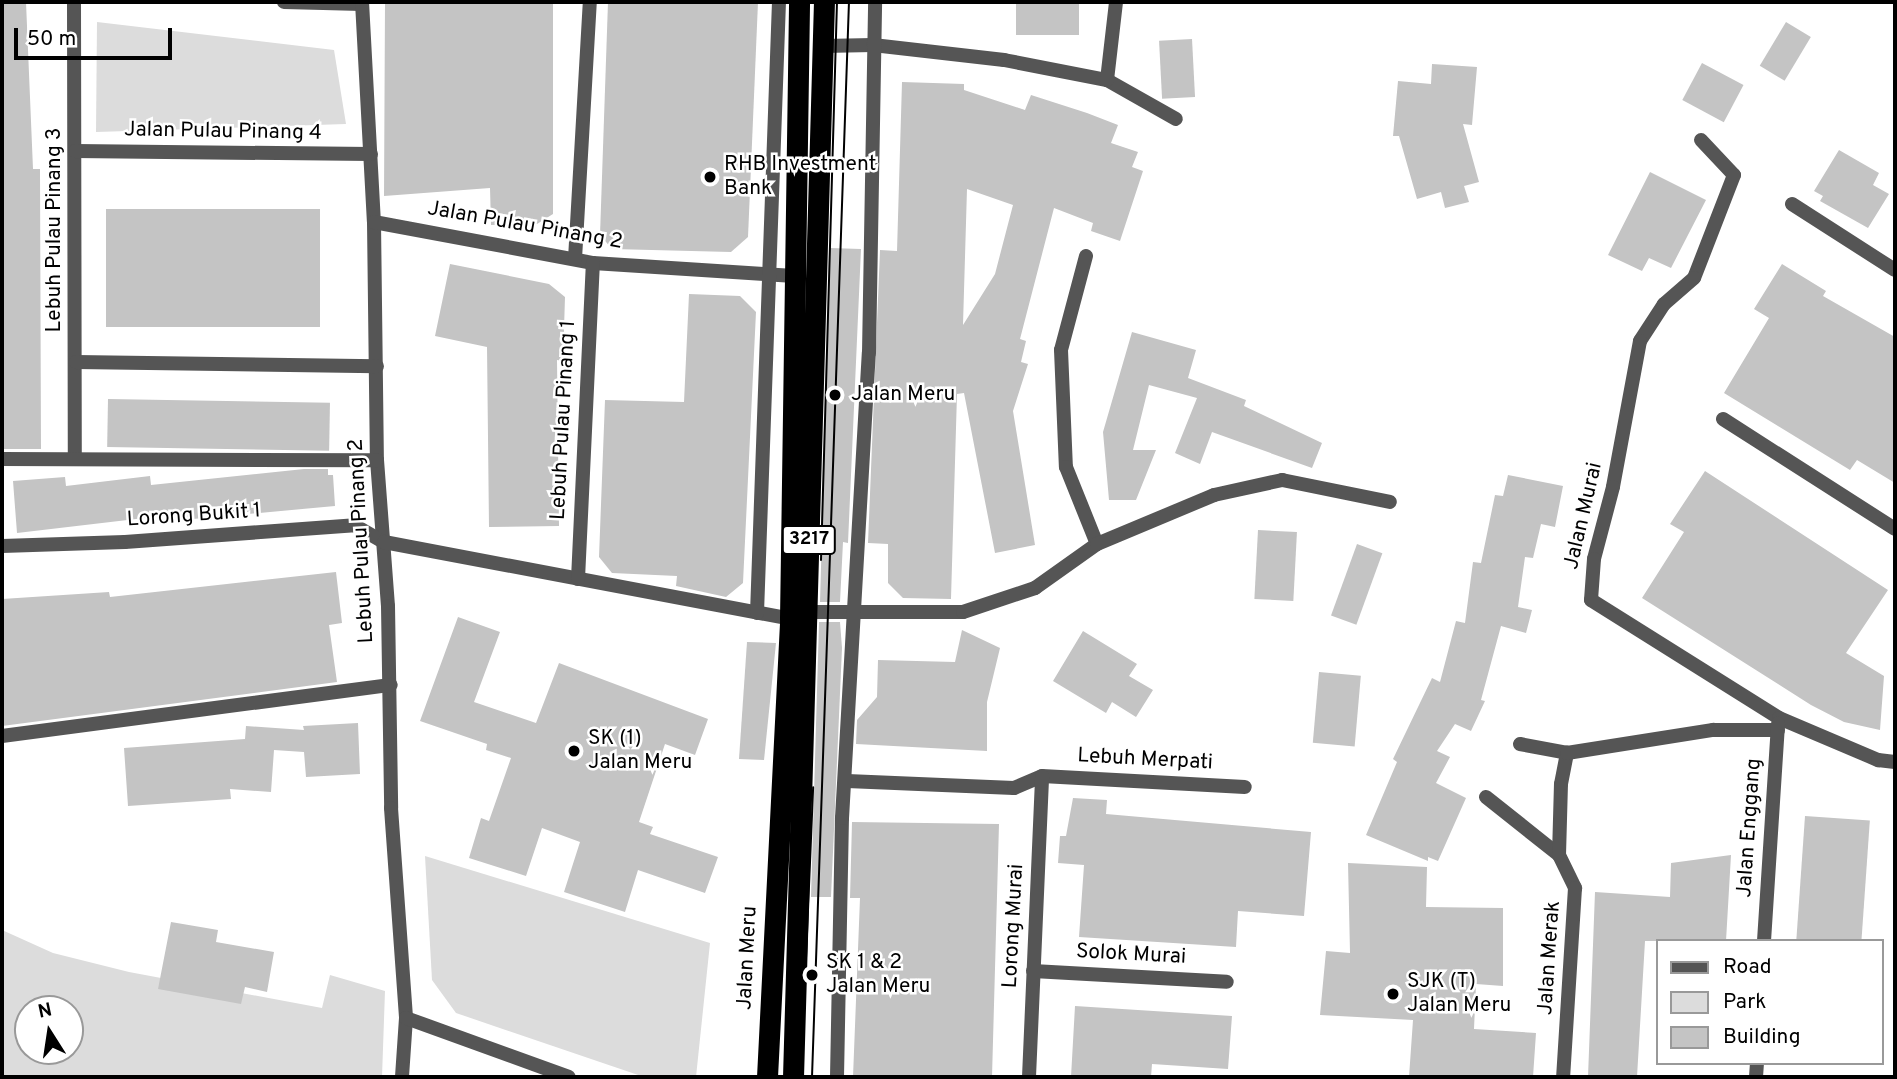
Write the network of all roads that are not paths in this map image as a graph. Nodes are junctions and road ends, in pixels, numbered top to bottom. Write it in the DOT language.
graph roads {
  1 [pos="74,2"];
  2 [pos="284,2"];
  3 [pos="590,2"];
  4 [pos="779,2"];
  5 [pos="799,2"];
  6 [pos="824,2"];
  7 [pos="875,2"];
  8 [pos="1116,2"];
  9 [pos="362,3"];
  10 [pos="873,45"];
  11 [pos="823,46"];
  12 [pos="1107,80"];
  13 [pos="1176,119"];
  14 [pos="1701,140"];
  15 [pos="75,151"];
  16 [pos="370,154"];
  17 [pos="1792,204"];
  18 [pos="374,222"];
  19 [pos="1086,256"];
  20 [pos="575,259"];
  21 [pos="593,263"];
  22 [pos="1895,270"];
  23 [pos="769,275"];
  24 [pos="795,276"];
  25 [pos="76,362"];
  26 [pos="377,366"];
  27 [pos="1723,419"];
  28 [pos="2,458"];
  29 [pos="75,459"];
  30 [pos="377,460"];
  31 [pos="1390,502"];
  32 [pos="1895,529"];
  33 [pos="384,542"];
  34 [pos="1097,544"];
  35 [pos="2,546"];
  36 [pos="578,579"];
  37 [pos="757,613"];
  38 [pos="857,615"];
  39 [pos="798,616"];
  40 [pos="391,685"];
  41 [pos="1778,724"];
  42 [pos="2,736"];
  43 [pos="1520,744"];
  44 [pos="1567,753"];
  45 [pos="1895,762"];
  46 [pos="1042,776"];
  47 [pos="847,781"];
  48 [pos="1245,787"];
  49 [pos="1486,797"];
  50 [pos="1559,855"];
  51 [pos="1765,939"];
  52 [pos="1033,971"];
  53 [pos="1227,982"];
  54 [pos="406,1018"];
  55 [pos="402,1077"];
  56 [pos="569,1077"];
  57 [pos="767,1077"];
  58 [pos="793,1077"];
  59 [pos="837,1077"];
  60 [pos="1029,1077"];
  61 [pos="1563,1077"];
  1 -- 15 [label="street, Lebuh Pulau Pinang 3"];
  2 -- 9 [label="street"];
  3 -- 20 [label="street"];
  4 -- 23 [label="street"];
  5 -- 24 [label="highway, Jalan Meru / 3217"];
  6 -- 11 [label="highway, Jalan Meru / 3217"];
  7 -- 10 [label="street"];
  8 -- 12 [label="street"];
  9 -- 16 [label="street, Lebuh Pulau Pinang 2"];
  10 -- 11 [label="street"];
  10 -- 12 [label="street"];
  10 -- 38 [label="street"];
  11 -- 39 [label="highway, Jalan Meru / 3217"];
  12 -- 13 [label="street"];
  14 -- 41 [label="street, Jalan Murai"];
  15 -- 16 [label="street, Jalan Pulau Pinang 4"];
  15 -- 25 [label="street, Lebuh Pulau Pinang 3"];
  16 -- 18 [label="street, Lebuh Pulau Pinang 2"];
  17 -- 22 [label="street"];
  18 -- 20 [label="street, Jalan Pulau Pinang 2"];
  18 -- 26 [label="street, Lebuh Pulau Pinang 2"];
  19 -- 34 [label="street"];
  20 -- 21 [label="street, Jalan Pulau Pinang 2"];
  21 -- 23 [label="street, Jalan Pulau Pinang 2"];
  21 -- 36 [label="street, Lebuh Pulau Pinang 1"];
  23 -- 24 [label="street, Jalan Pulau Pinang 2"];
  23 -- 37 [label="street"];
  24 -- 39 [label="highway, Jalan Meru / 3217"];
  25 -- 26 [label="street"];
  25 -- 29 [label="street, Lebuh Pulau Pinang 3"];
  26 -- 30 [label="street, Lebuh Pulau Pinang 2"];
  27 -- 32 [label="street"];
  28 -- 29 [label="street"];
  29 -- 30 [label="street"];
  30 -- 33 [label="street, Lebuh Pulau Pinang 2"];
  31 -- 34 [label="street, Lorong Bukit 1"];
  33 -- 35 [label="street, Lorong Bukit 1"];
  33 -- 36 [label="street, Lorong Bukit 1"];
  33 -- 40 [label="street, Lebuh Pulau Pinang 2"];
  34 -- 38 [label="street, Lorong Bukit 1"];
  36 -- 37 [label="street, Lorong Bukit 1"];
  37 -- 39 [label="street, Lorong Bukit 1"];
  38 -- 39 [label="street, Lorong Bukit 1"];
  38 -- 47 [label="street"];
  39 -- 57 [label="highway, Jalan Meru / 3217"];
  39 -- 58 [label="highway, Jalan Meru / 3217"];
  40 -- 42 [label="street"];
  40 -- 54 [label="street, Lebuh Pulau Pinang 2"];
  41 -- 44 [label="street"];
  41 -- 45 [label="street, Jalan Murai"];
  41 -- 51 [label="street, Jalan Enggang"];
  43 -- 44 [label="street"];
  44 -- 50 [label="street"];
  46 -- 47 [label="street"];
  46 -- 48 [label="street, Lebuh Merpati"];
  46 -- 52 [label="street, Lorong Murai"];
  47 -- 59 [label="street"];
  49 -- 50 [label="street, Jalan Merak"];
  50 -- 61 [label="street, Jalan Merak"];
  52 -- 53 [label="street, Solok Murai"];
  52 -- 60 [label="street, Lorong Murai"];
  54 -- 55 [label="street, Lebuh Pulau Pinang 2"];
  54 -- 56 [label="street"];
}
